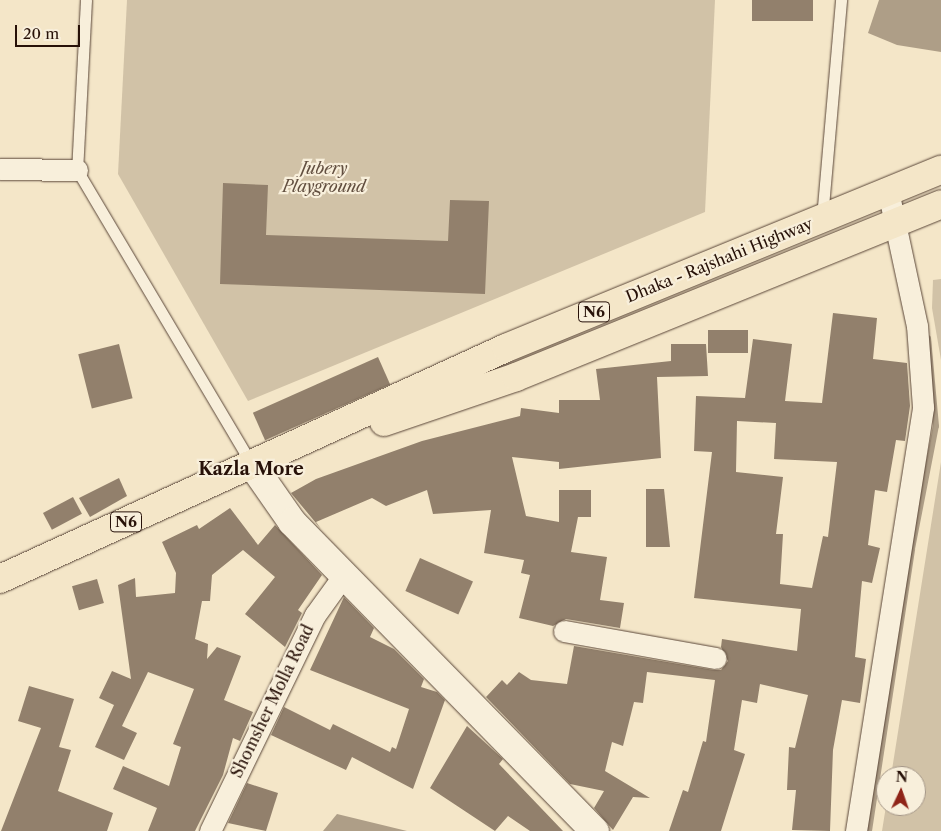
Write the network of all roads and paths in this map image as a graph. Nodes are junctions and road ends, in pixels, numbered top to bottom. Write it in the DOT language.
graph roads {
  1 [pos="86,0"];
  2 [pos="841,0"];
  3 [pos="0,169"];
  4 [pos="77,170"];
  5 [pos="941,170"];
  6 [pos="888,191"];
  7 [pos="941,204"];
  8 [pos="822,218"];
  9 [pos="896,222"];
  10 [pos="253,466"];
  11 [pos="343,576"];
  12 [pos="0,579"];
  13 [pos="564,631"];
  14 [pos="716,658"];
  15 [pos="210,831"];
  16 [pos="595,831"];
  17 [pos="856,831"];
  1 -- 4 [label="lane"];
  2 -- 8 [label="lane"];
  3 -- 4 [label="street"];
  4 -- 10 [label="lane"];
  5 -- 6 [label="highway, Dhaka - Rajshahi Highway / N6"];
  6 -- 8 [label="highway, Dhaka - Rajshahi Highway / N6"];
  6 -- 9 [label="street"];
  7 -- 9 [label="highway, Dhaka - Rajshahi Highway / N6"];
  8 -- 10 [label="highway, Dhaka - Rajshahi Highway / N6"];
  9 -- 10 [label="highway, Dhaka - Rajshahi Highway / N6"];
  9 -- 17 [label="street"];
  10 -- 11 [label="street"];
  10 -- 12 [label="highway, Dhaka - Rajshahi Highway / N6"];
  11 -- 15 [label="street, Shomsher Molla Road"];
  11 -- 16 [label="street"];
  13 -- 14 [label="street"];
}
